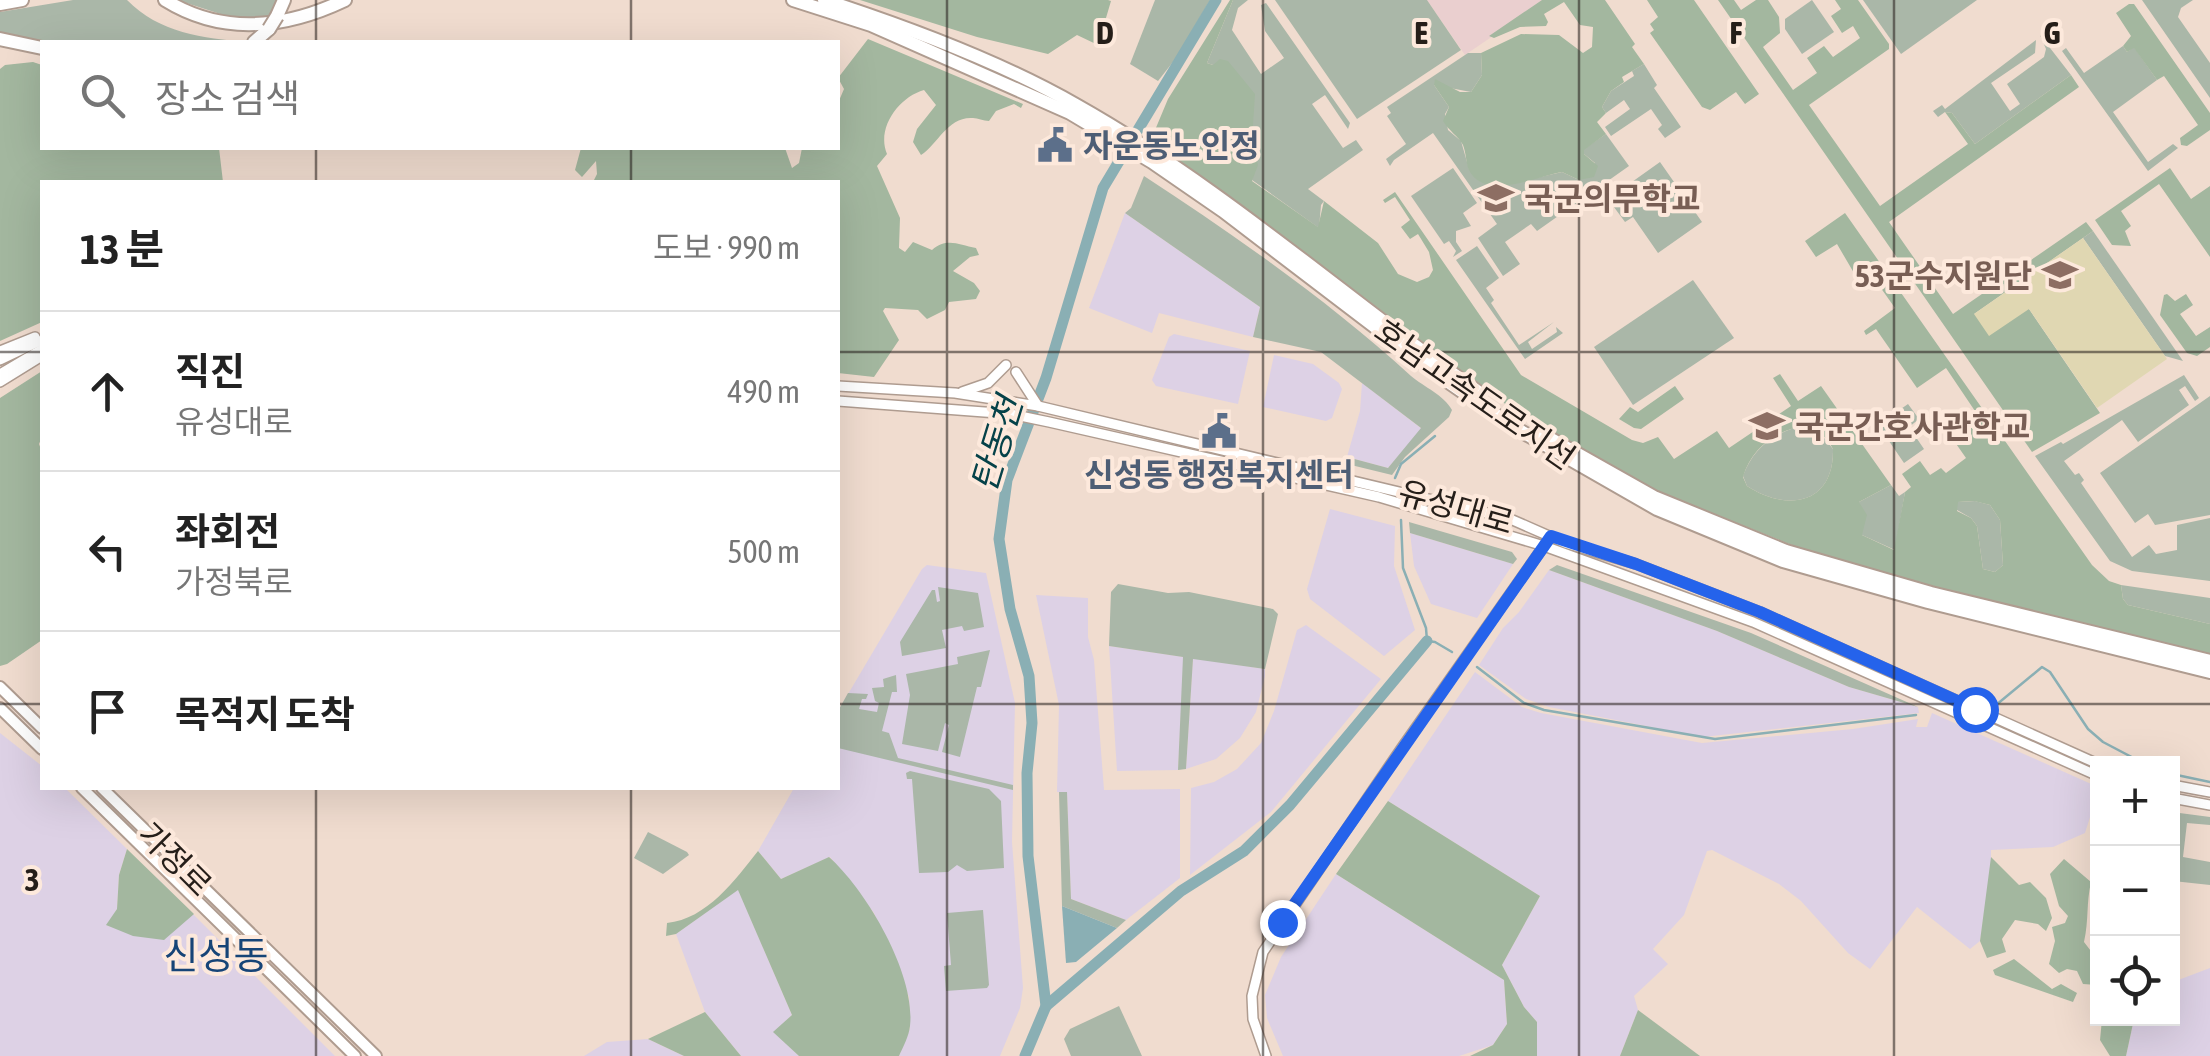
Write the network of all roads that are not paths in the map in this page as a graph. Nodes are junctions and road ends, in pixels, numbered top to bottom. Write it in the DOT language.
graph roads {
  1 [pos="22,0"];
  2 [pos="165,0"];
  3 [pos="284,0"];
  4 [pos="345,0"];
  5 [pos="793,0"];
  6 [pos="824,0"];
  7 [pos="0,4"];
  8 [pos="0,39"];
  9 [pos="256,40"];
  10 [pos="40,48"];
  11 [pos="1072,108"];
  12 [pos="1154,158"];
  13 [pos="40,338"];
  14 [pos="40,338"];
  15 [pos="0,352"];
  16 [pos="40,353"];
  17 [pos="40,353"];
  18 [pos="0,360"];
  19 [pos="1006,365"];
  20 [pos="1016,372"];
  21 [pos="0,374"];
  22 [pos="0,382"];
  23 [pos="840,386"];
  24 [pos="954,393"];
  25 [pos="840,401"];
  26 [pos="1038,406"];
  27 [pos="1548,541"];
  28 [pos="2210,661"];
  29 [pos="2210,672"];
  30 [pos="0,687"];
  31 [pos="0,708"];
  32 [pos="0,718"];
  33 [pos="40,726"];
  34 [pos="22,728"];
  35 [pos="40,747"];
  36 [pos="2090,760"];
  37 [pos="2090,772"];
  38 [pos="2180,786"];
  39 [pos="84,790"];
  40 [pos="104,790"];
  41 [pos="2210,792"];
  42 [pos="2180,799"];
  43 [pos="2210,805"];
  44 [pos="355,1056"];
  45 [pos="376,1056"];
  46 [pos="1266,1056"];
  1 -- 7 [label="highway"];
  2 -- 4 [label="highway"];
  3 -- 9 [label="highway, bridge"];
  5 -- 11 [label="highway, 호남고속도로지선"];
  6 -- 11 [label="highway, 호남고속도로지선"];
  8 -- 10 [label="highway"];
  11 -- 12 [label="highway, 호남고속도로지선"];
  12 -- 28 [label="highway, 호남고속도로지선"];
  12 -- 29 [label="highway, 호남고속도로지선"];
  13 -- 15 [label="main road"];
  14 -- 18 [label="main road"];
  16 -- 21 [label="main road"];
  17 -- 22 [label="main road"];
  19 -- 24 [label="main road"];
  20 -- 26 [label="main road"];
  23 -- 24 [label="main road, 유성대로"];
  24 -- 26 [label="main road, 유성대로"];
  25 -- 27 [label="main road, 유성대로"];
  26 -- 27 [label="main road, 유성대로"];
  27 -- 36 [label="main road, 유성대로"];
  27 -- 37 [label="main road, 유성대로"];
  27 -- 46 [label="main road"];
  30 -- 33 [label="main road"];
  31 -- 34 [label="main road"];
  32 -- 34 [label="main road"];
  34 -- 35 [label="main road"];
  38 -- 41 [label="main road"];
  39 -- 44 [label="main road, 가정로"];
  40 -- 45 [label="main road, 가정로"];
  42 -- 43 [label="main road"];
}
